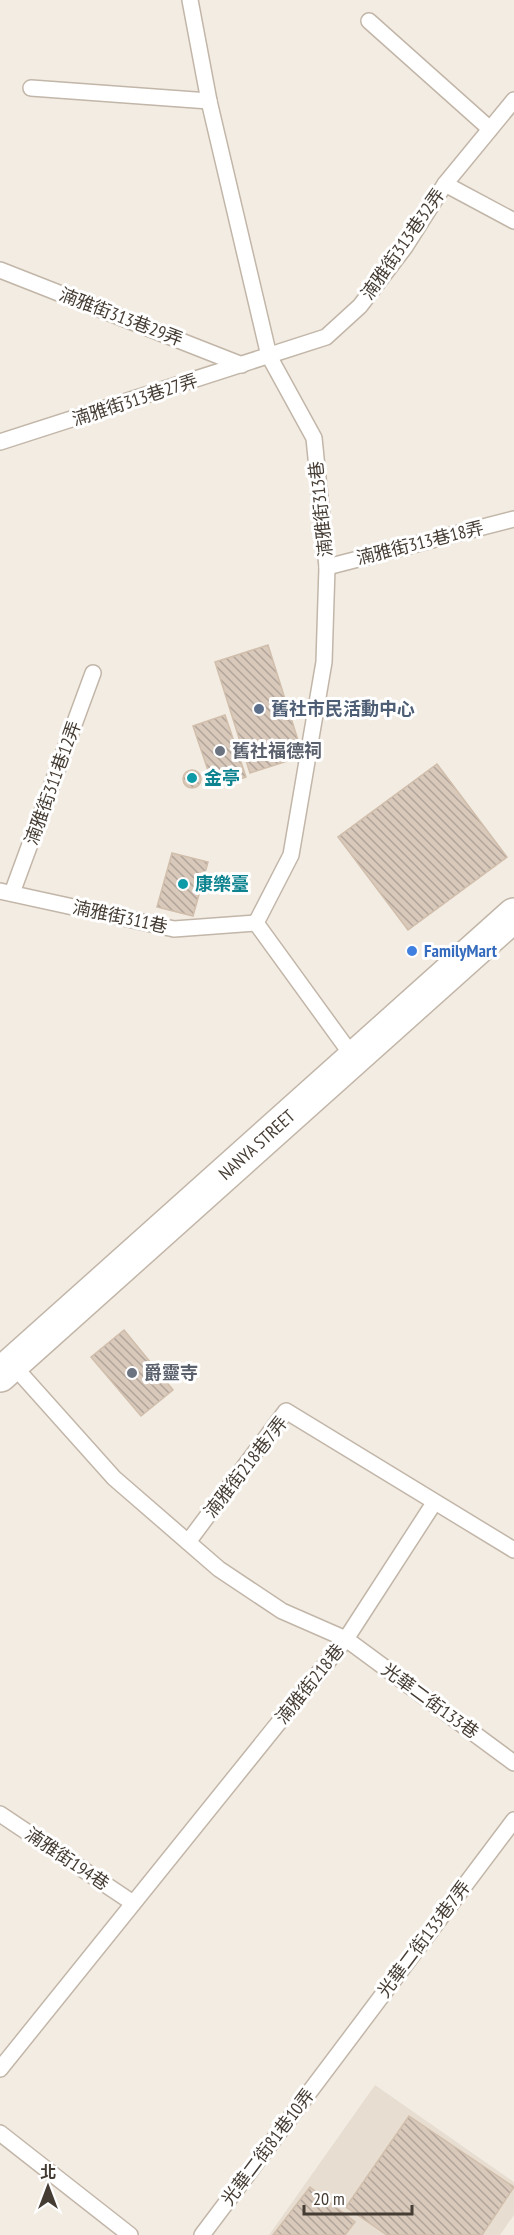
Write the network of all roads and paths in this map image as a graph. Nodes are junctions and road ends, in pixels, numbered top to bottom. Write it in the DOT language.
graph roads {
  1 [pos="190,0"];
  2 [pos="369,21"];
  3 [pos="32,88"];
  4 [pos="514,100"];
  5 [pos="209,101"];
  6 [pos="490,129"];
  7 [pos="445,184"];
  8 [pos="514,221"];
  9 [pos="0,270"];
  10 [pos="269,356"];
  11 [pos="242,365"];
  12 [pos="1,444"];
  13 [pos="514,519"];
  14 [pos="327,567"];
  15 [pos="93,673"];
  16 [pos="6,892"];
  17 [pos="514,915"];
  18 [pos="256,924"];
  19 [pos="354,1058"];
  20 [pos="6,1370"];
  21 [pos="434,1503"];
  22 [pos="188,1542"];
  23 [pos="514,1550"];
  24 [pos="346,1639"];
  25 [pos="514,1763"];
  26 [pos="0,1814"];
  27 [pos="514,1820"];
  28 [pos="133,1903"];
  29 [pos="334,2059"];
  30 [pos="0,2068"];
  31 [pos="0,2133"];
  32 [pos="130,2235"];
  33 [pos="202,2235"];
  1 -- 5 [label="lane, 湳雅街313巷"];
  2 -- 6 [label="lane"];
  3 -- 5 [label="lane"];
  4 -- 6 [label="lane, 湳雅街313巷32弄"];
  5 -- 10 [label="lane, 湳雅街313巷"];
  6 -- 7 [label="lane, 湳雅街313巷32弄"];
  7 -- 8 [label="lane"];
  7 -- 10 [label="lane, 湳雅街313巷32弄"];
  9 -- 11 [label="lane, 湳雅街313巷29弄"];
  10 -- 11 [label="lane, 湳雅街313巷27弄"];
  10 -- 14 [label="lane, 湳雅街313巷"];
  11 -- 12 [label="lane, 湳雅街313巷27弄"];
  13 -- 14 [label="lane, 湳雅街313巷18弄"];
  14 -- 18 [label="lane, 湳雅街313巷"];
  15 -- 16 [label="lane, 湳雅街311巷12弄"];
  16 -- 18 [label="lane, 湳雅街311巷"];
  17 -- 19 [label="street, NANYA STREET"];
  18 -- 19 [label="lane"];
  19 -- 20 [label="street, NANYA STREET"];
  20 -- 22 [label="lane, 湳雅街218巷"];
  21 -- 22 [label="lane, 湳雅街218巷7弄"];
  21 -- 23 [label="lane"];
  21 -- 24 [label="lane"];
  22 -- 24 [label="lane, 湳雅街218巷"];
  24 -- 25 [label="lane, 光華二街133巷"];
  24 -- 28 [label="lane, 湳雅街218巷"];
  26 -- 28 [label="lane, 湳雅街194巷"];
  27 -- 29 [label="lane, 光華二街133巷7弄"];
  28 -- 30 [label="lane, 湳雅街218巷"];
  29 -- 33 [label="lane, 光華二街81巷10弄"];
  31 -- 32 [label="lane"];
}
